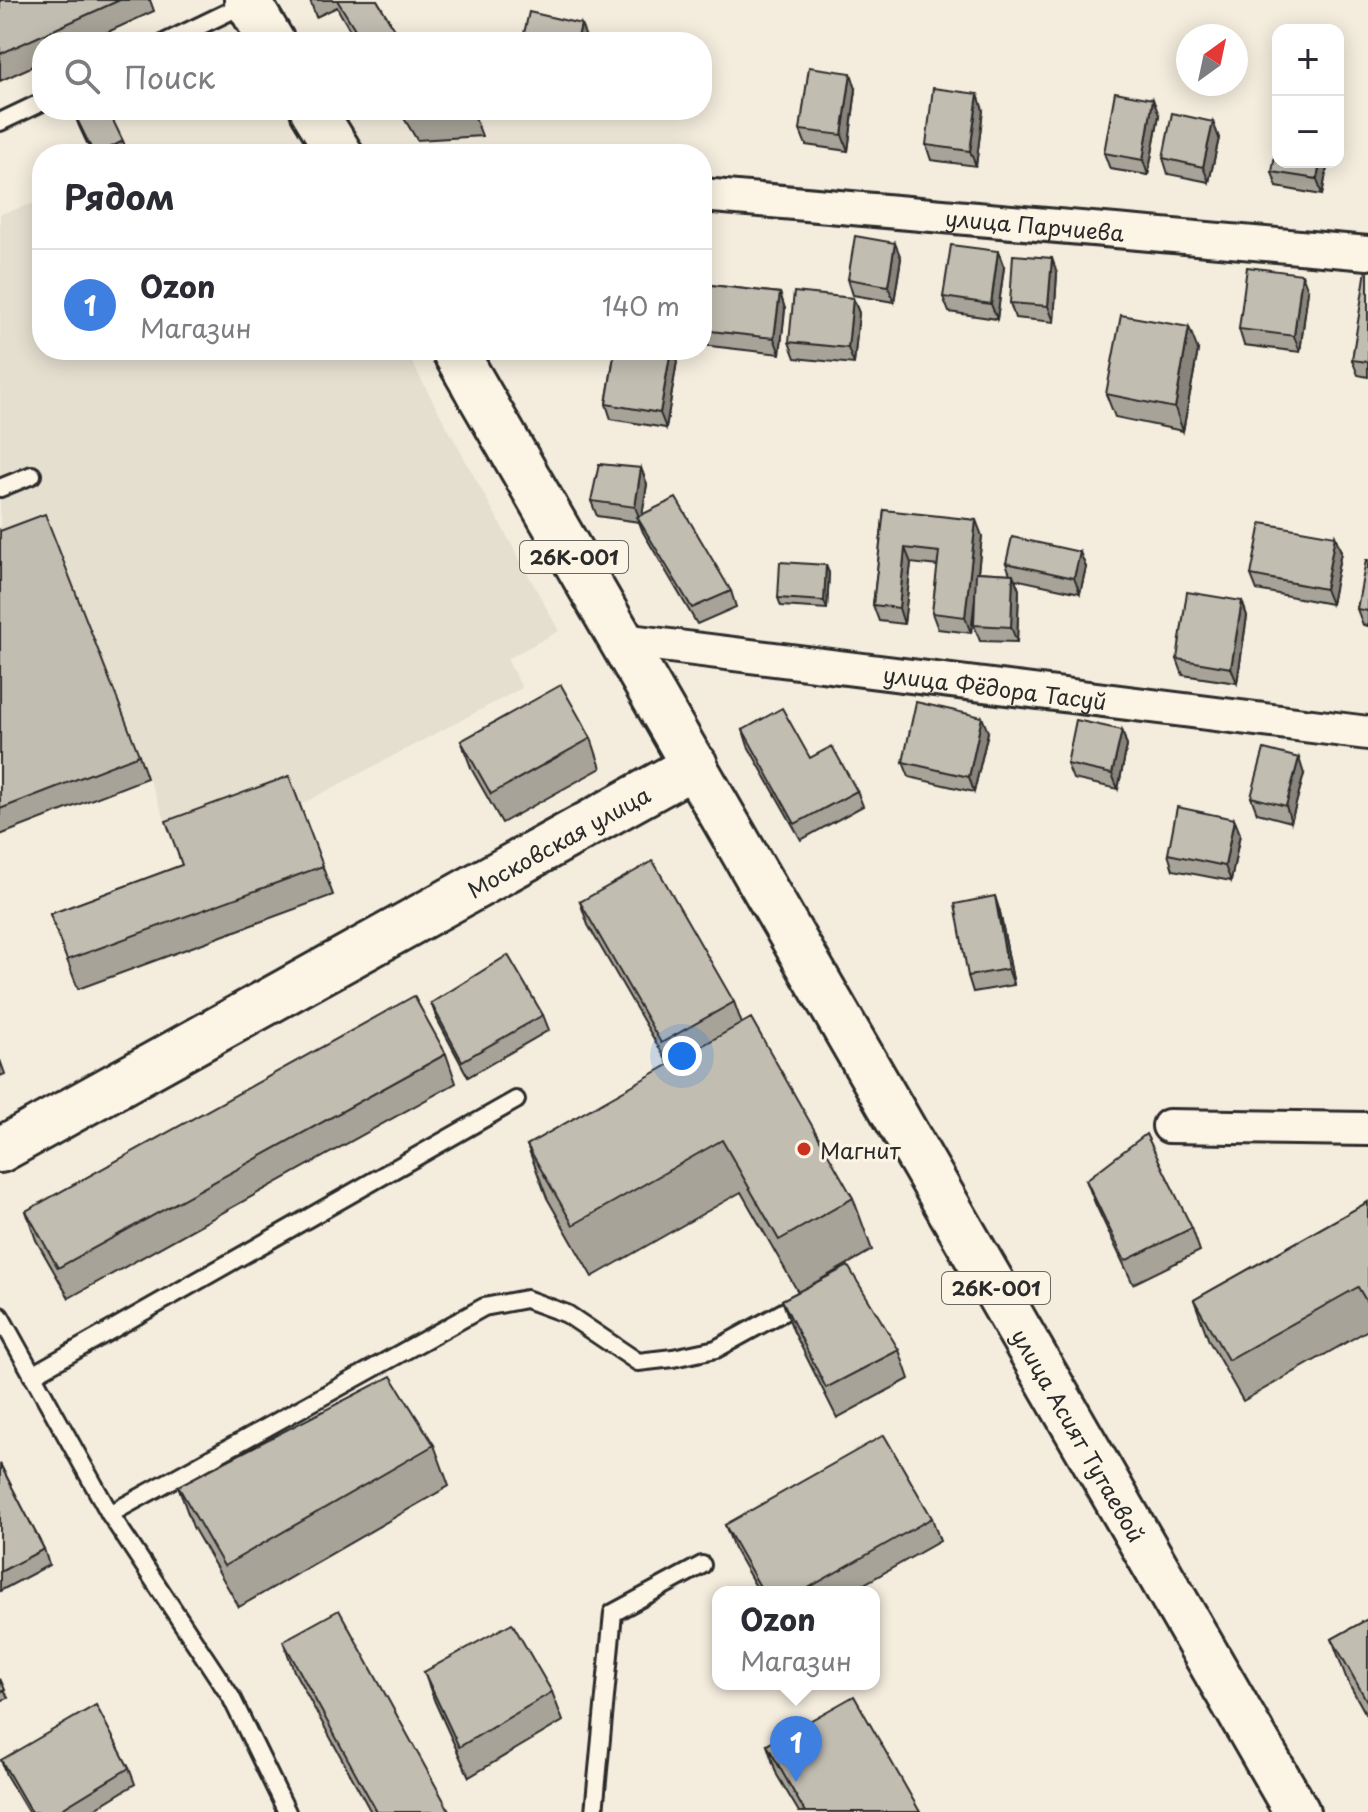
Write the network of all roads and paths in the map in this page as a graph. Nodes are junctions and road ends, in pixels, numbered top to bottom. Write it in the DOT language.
graph roads {
  1 [pos="248,1"];
  2 [pos="186,32"];
  3 [pos="266,32"];
  4 [pos="32,107"];
  5 [pos="319,120"];
  6 [pos="0,122"];
  7 [pos="334,144"];
  8 [pos="712,196"];
  9 [pos="1368,253"];
  10 [pos="460,360"];
  11 [pos="32,475"];
  12 [pos="0,488"];
  13 [pos="622,640"];
  14 [pos="1368,733"];
  15 [pos="695,765"];
  16 [pos="516,1100"];
  17 [pos="1169,1126"];
  18 [pos="1368,1129"];
  19 [pos="0,1150"];
  20 [pos="785,1311"];
  21 [pos="0,1316"];
  22 [pos="32,1375"];
  23 [pos="110,1514"];
  24 [pos="702,1565"];
  25 [pos="287,1812"];
  26 [pos="594,1812"];
  27 [pos="1297,1812"];
  1 -- 2 [label="lane"];
  1 -- 3 [label="main road"];
  4 -- 6 [label="lane"];
  5 -- 7 [label="main road"];
  8 -- 9 [label="street, улица Парчиева"];
  10 -- 13 [label="main road, 26К-001"];
  11 -- 12 [label="lane"];
  13 -- 14 [label="street, улица Фёдора Тасуй"];
  13 -- 15 [label="main road, 26К-001"];
  15 -- 19 [label="main road, Московская улица"];
  15 -- 27 [label="main road, улица Асият Тутаевой / 26К-001"];
  16 -- 22 [label="lane"];
  17 -- 18 [label="street"];
  20 -- 23 [label="lane"];
  21 -- 22 [label="lane"];
  22 -- 23 [label="lane"];
  23 -- 25 [label="lane"];
  24 -- 26 [label="lane"];
}
